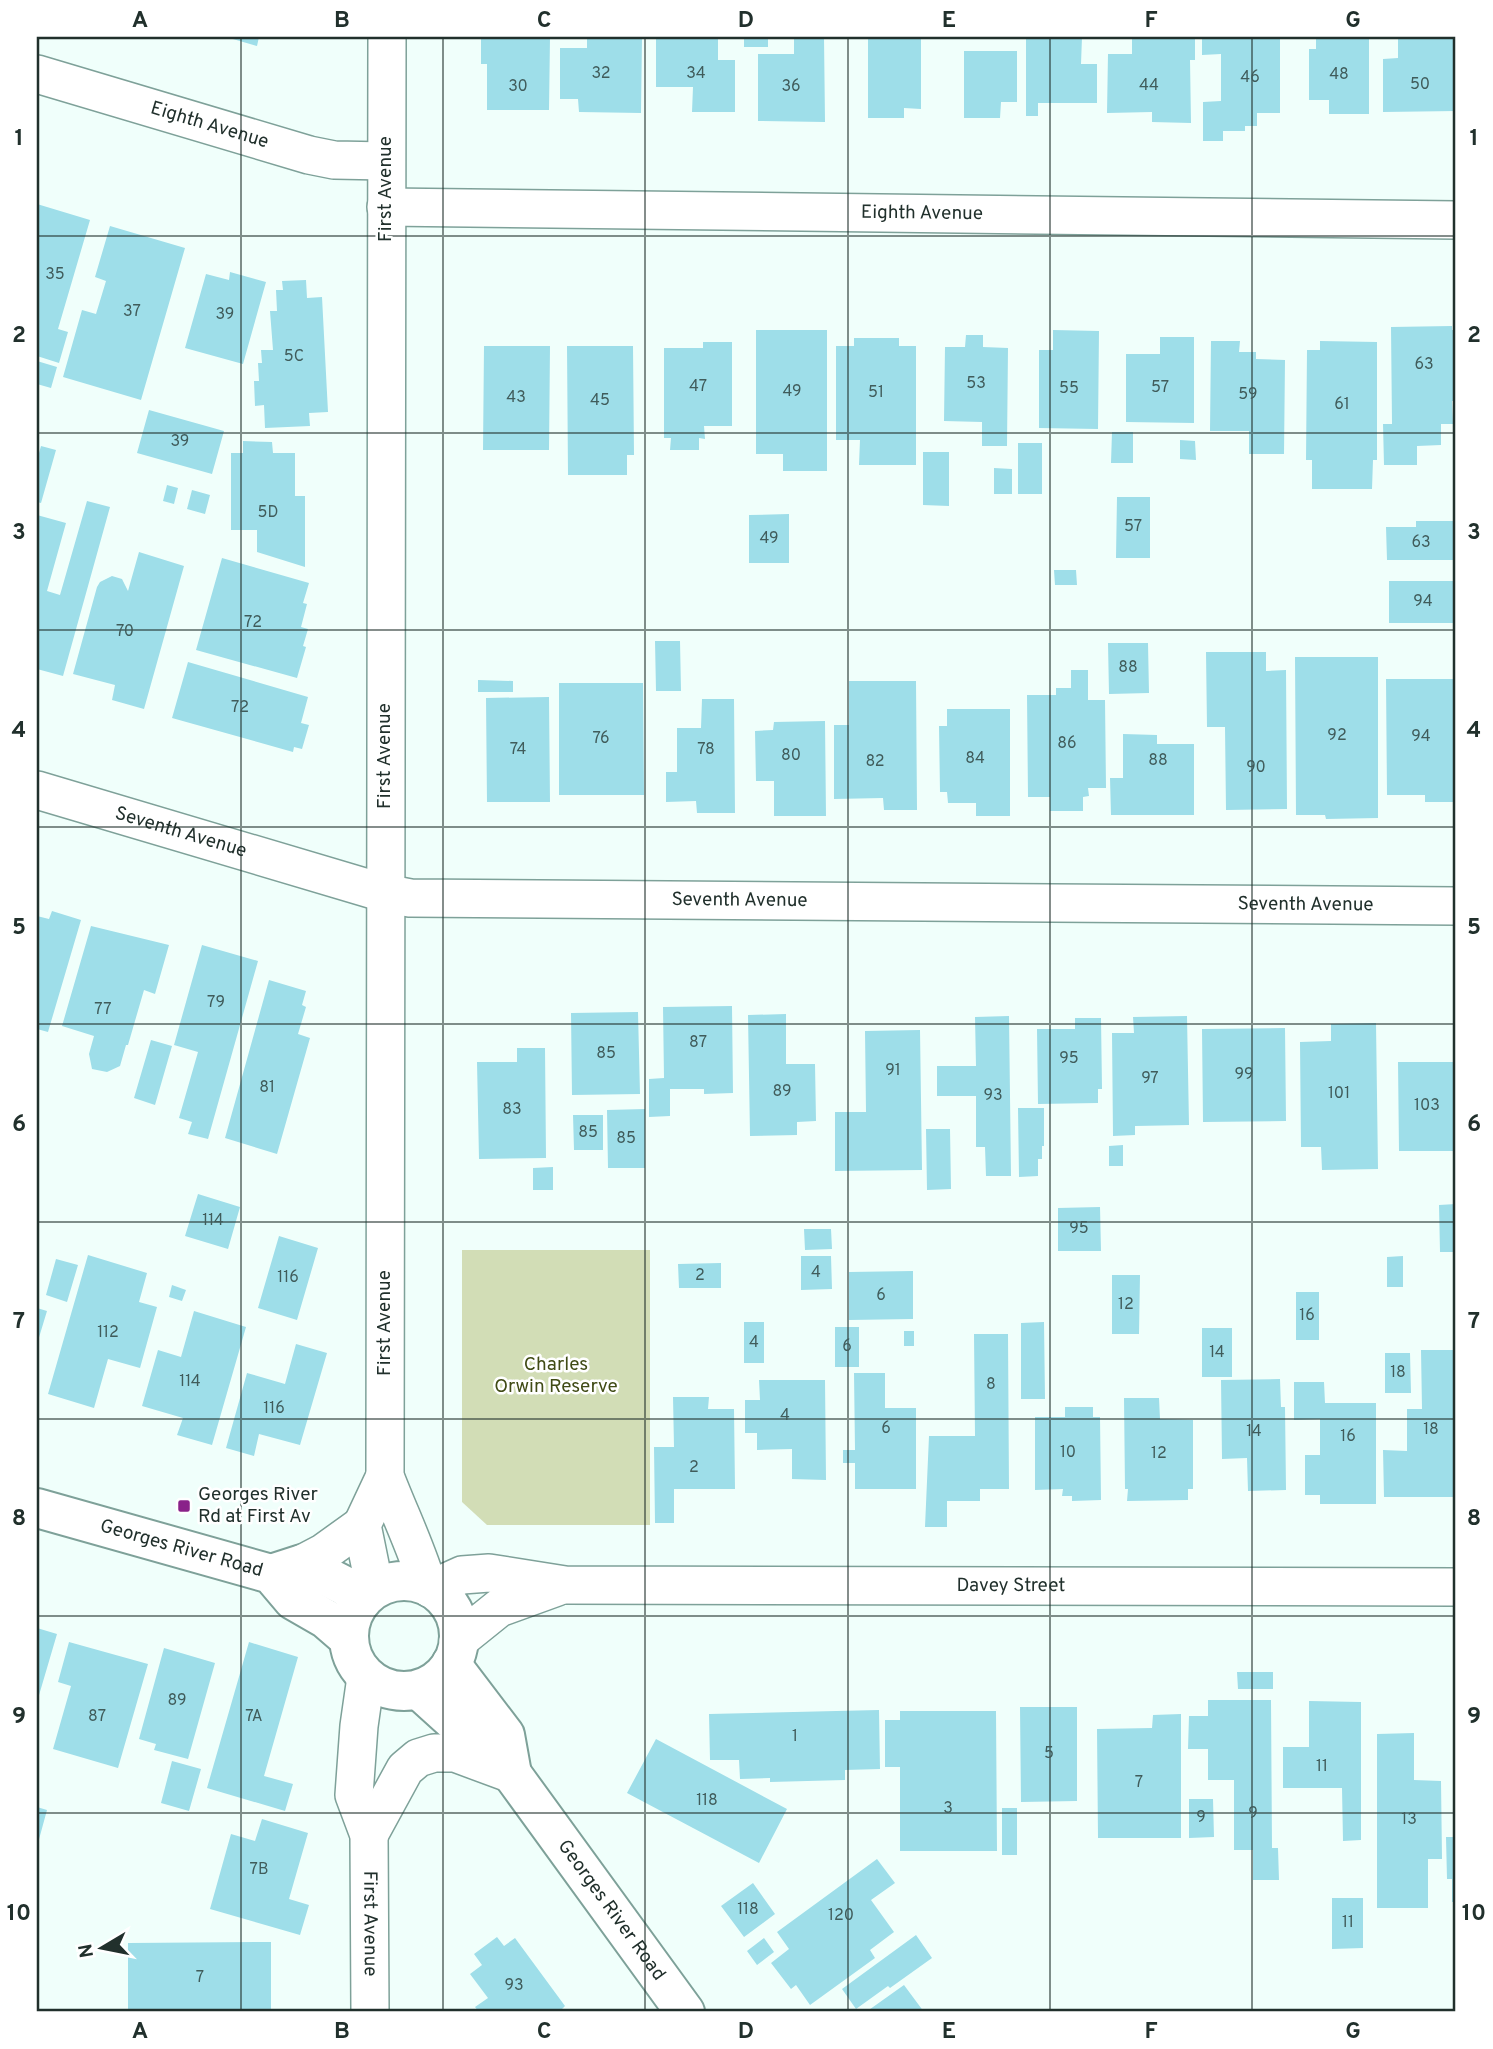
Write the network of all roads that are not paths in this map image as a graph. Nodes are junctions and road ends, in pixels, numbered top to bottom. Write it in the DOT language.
graph roads {
  1 [pos="387,37"];
  2 [pos="37,74"];
  3 [pos="386,161"];
  4 [pos="386,207"];
  5 [pos="1456,220"];
  6 [pos="37,790"];
  7 [pos="384,893"];
  8 [pos="1456,906"];
  9 [pos="385,1476"];
  10 [pos="37,1508"];
  11 [pos="362,1525"];
  12 [pos="287,1569"];
  13 [pos="565,1585"];
  14 [pos="1456,1587"];
  15 [pos="430,1588"];
  16 [pos="368,1595"];
  17 [pos="348,1638"];
  18 [pos="455,1653"];
  19 [pos="366,1677"];
  20 [pos="419,1690"];
  21 [pos="512,1774"];
  22 [pos="369,1835"];
  23 [pos="370,2012"];
  24 [pos="685,2012"];
  1 -- 3 [label="street, First Avenue"];
  2 -- 3 [label="street, Eighth Avenue"];
  3 -- 4 [label="street, First Avenue"];
  4 -- 5 [label="street, Eighth Avenue"];
  4 -- 7 [label="street, First Avenue"];
  6 -- 7 [label="street, Seventh Avenue"];
  7 -- 8 [label="street, Seventh Avenue"];
  7 -- 9 [label="street, First Avenue"];
  9 -- 11 [label="street, First Avenue"];
  9 -- 15 [label="street, First Avenue"];
  10 -- 12 [label="street, Georges River Road"];
  11 -- 12 [label="street"];
  11 -- 16 [label="street"];
  12 -- 16 [label="street"];
  12 -- 17 [label="street, Georges River Road"];
  13 -- 14 [label="street, Davey Street"];
  13 -- 15 [label="street, Davey Street"];
  13 -- 18 [label="street, Davey Street"];
  15 -- 16 [label="street"];
  15 -- 18 [label="street"];
  16 -- 17 [label="street"];
  17 -- 19 [label="street"];
  18 -- 20 [label="street"];
  18 -- 21 [label="street, Georges River Road"];
  19 -- 20 [label="street"];
  19 -- 22 [label="street, First Avenue"];
  20 -- 21 [label="street, Georges River Road"];
  21 -- 22 [label="street, First Avenue"];
  21 -- 24 [label="street, Georges River Road"];
  22 -- 23 [label="street, First Avenue"];
}
